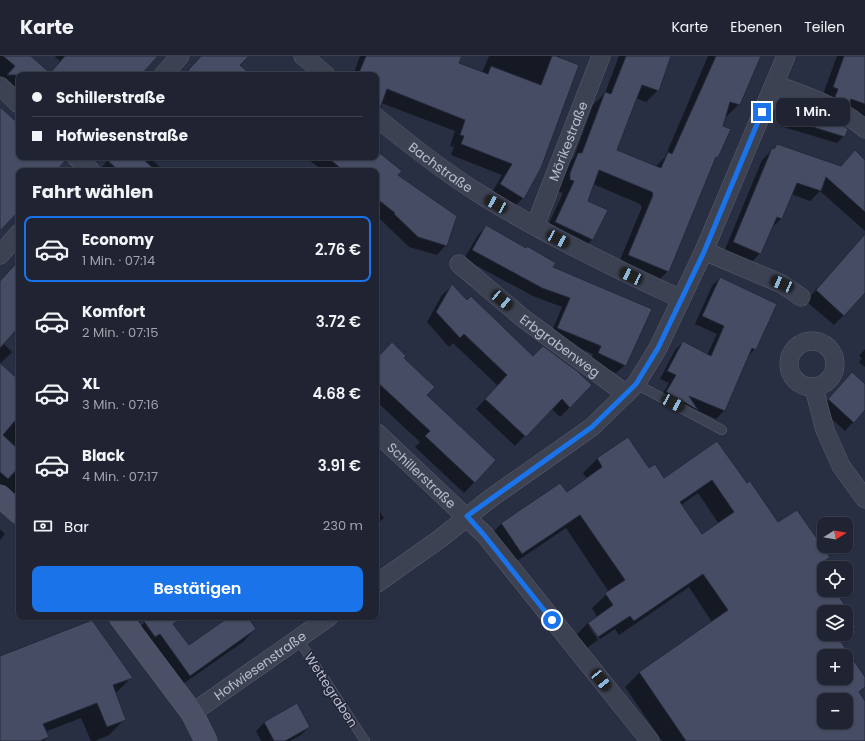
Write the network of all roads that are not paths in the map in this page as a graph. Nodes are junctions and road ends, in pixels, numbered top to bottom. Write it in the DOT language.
graph roads {
  1 [pos="180,56"];
  2 [pos="303,56"];
  3 [pos="601,56"];
  4 [pos="786,56"];
  5 [pos="166,72"];
  6 [pos="322,72"];
  7 [pos="774,84"];
  8 [pos="0,86"];
  9 [pos="16,101"];
  10 [pos="379,120"];
  11 [pos="865,129"];
  12 [pos="535,226"];
  13 [pos="16,236"];
  14 [pos="704,252"];
  15 [pos="0,255"];
  16 [pos="459,264"];
  17 [pos="801,297"];
  18 [pos="681,299"];
  19 [pos="814,388"];
  20 [pos="631,389"];
  21 [pos="722,430"];
  22 [pos="379,435"];
  23 [pos="0,496"];
  24 [pos="865,499"];
  25 [pos="16,509"];
  26 [pos="467,516"];
  27 [pos="379,582"];
  28 [pos="122,620"];
  29 [pos="325,620"];
  30 [pos="298,639"];
  31 [pos="192,713"];
  32 [pos="206,741"];
  33 [pos="365,741"];
  34 [pos="650,741"];
  1 -- 5 [label="street"];
  2 -- 6 [label="street"];
  3 -- 12 [label="street, Mörikestraße"];
  4 -- 7 [label="street"];
  7 -- 11 [label="street"];
  7 -- 14 [label="street"];
  8 -- 9 [label="street"];
  10 -- 12 [label="street, Bachstraße"];
  12 -- 18 [label="street, Bachstraße"];
  13 -- 15 [label="street"];
  14 -- 17 [label="street"];
  14 -- 18 [label="street"];
  16 -- 20 [label="street, Erbgrabenweg"];
  18 -- 20 [label="street"];
  19 -- 24 [label="street"];
  20 -- 21 [label="lane"];
  20 -- 26 [label="street"];
  22 -- 26 [label="street, Schillerstraße"];
  23 -- 25 [label="main road"];
  26 -- 27 [label="street"];
  26 -- 34 [label="street, Schillerstraße"];
  28 -- 31 [label="main road"];
  29 -- 30 [label="street, Hofwiesenstraße"];
  30 -- 31 [label="street, Hofwiesenstraße"];
  30 -- 33 [label="lane, Wettegraben"];
  31 -- 32 [label="main road"];
}
